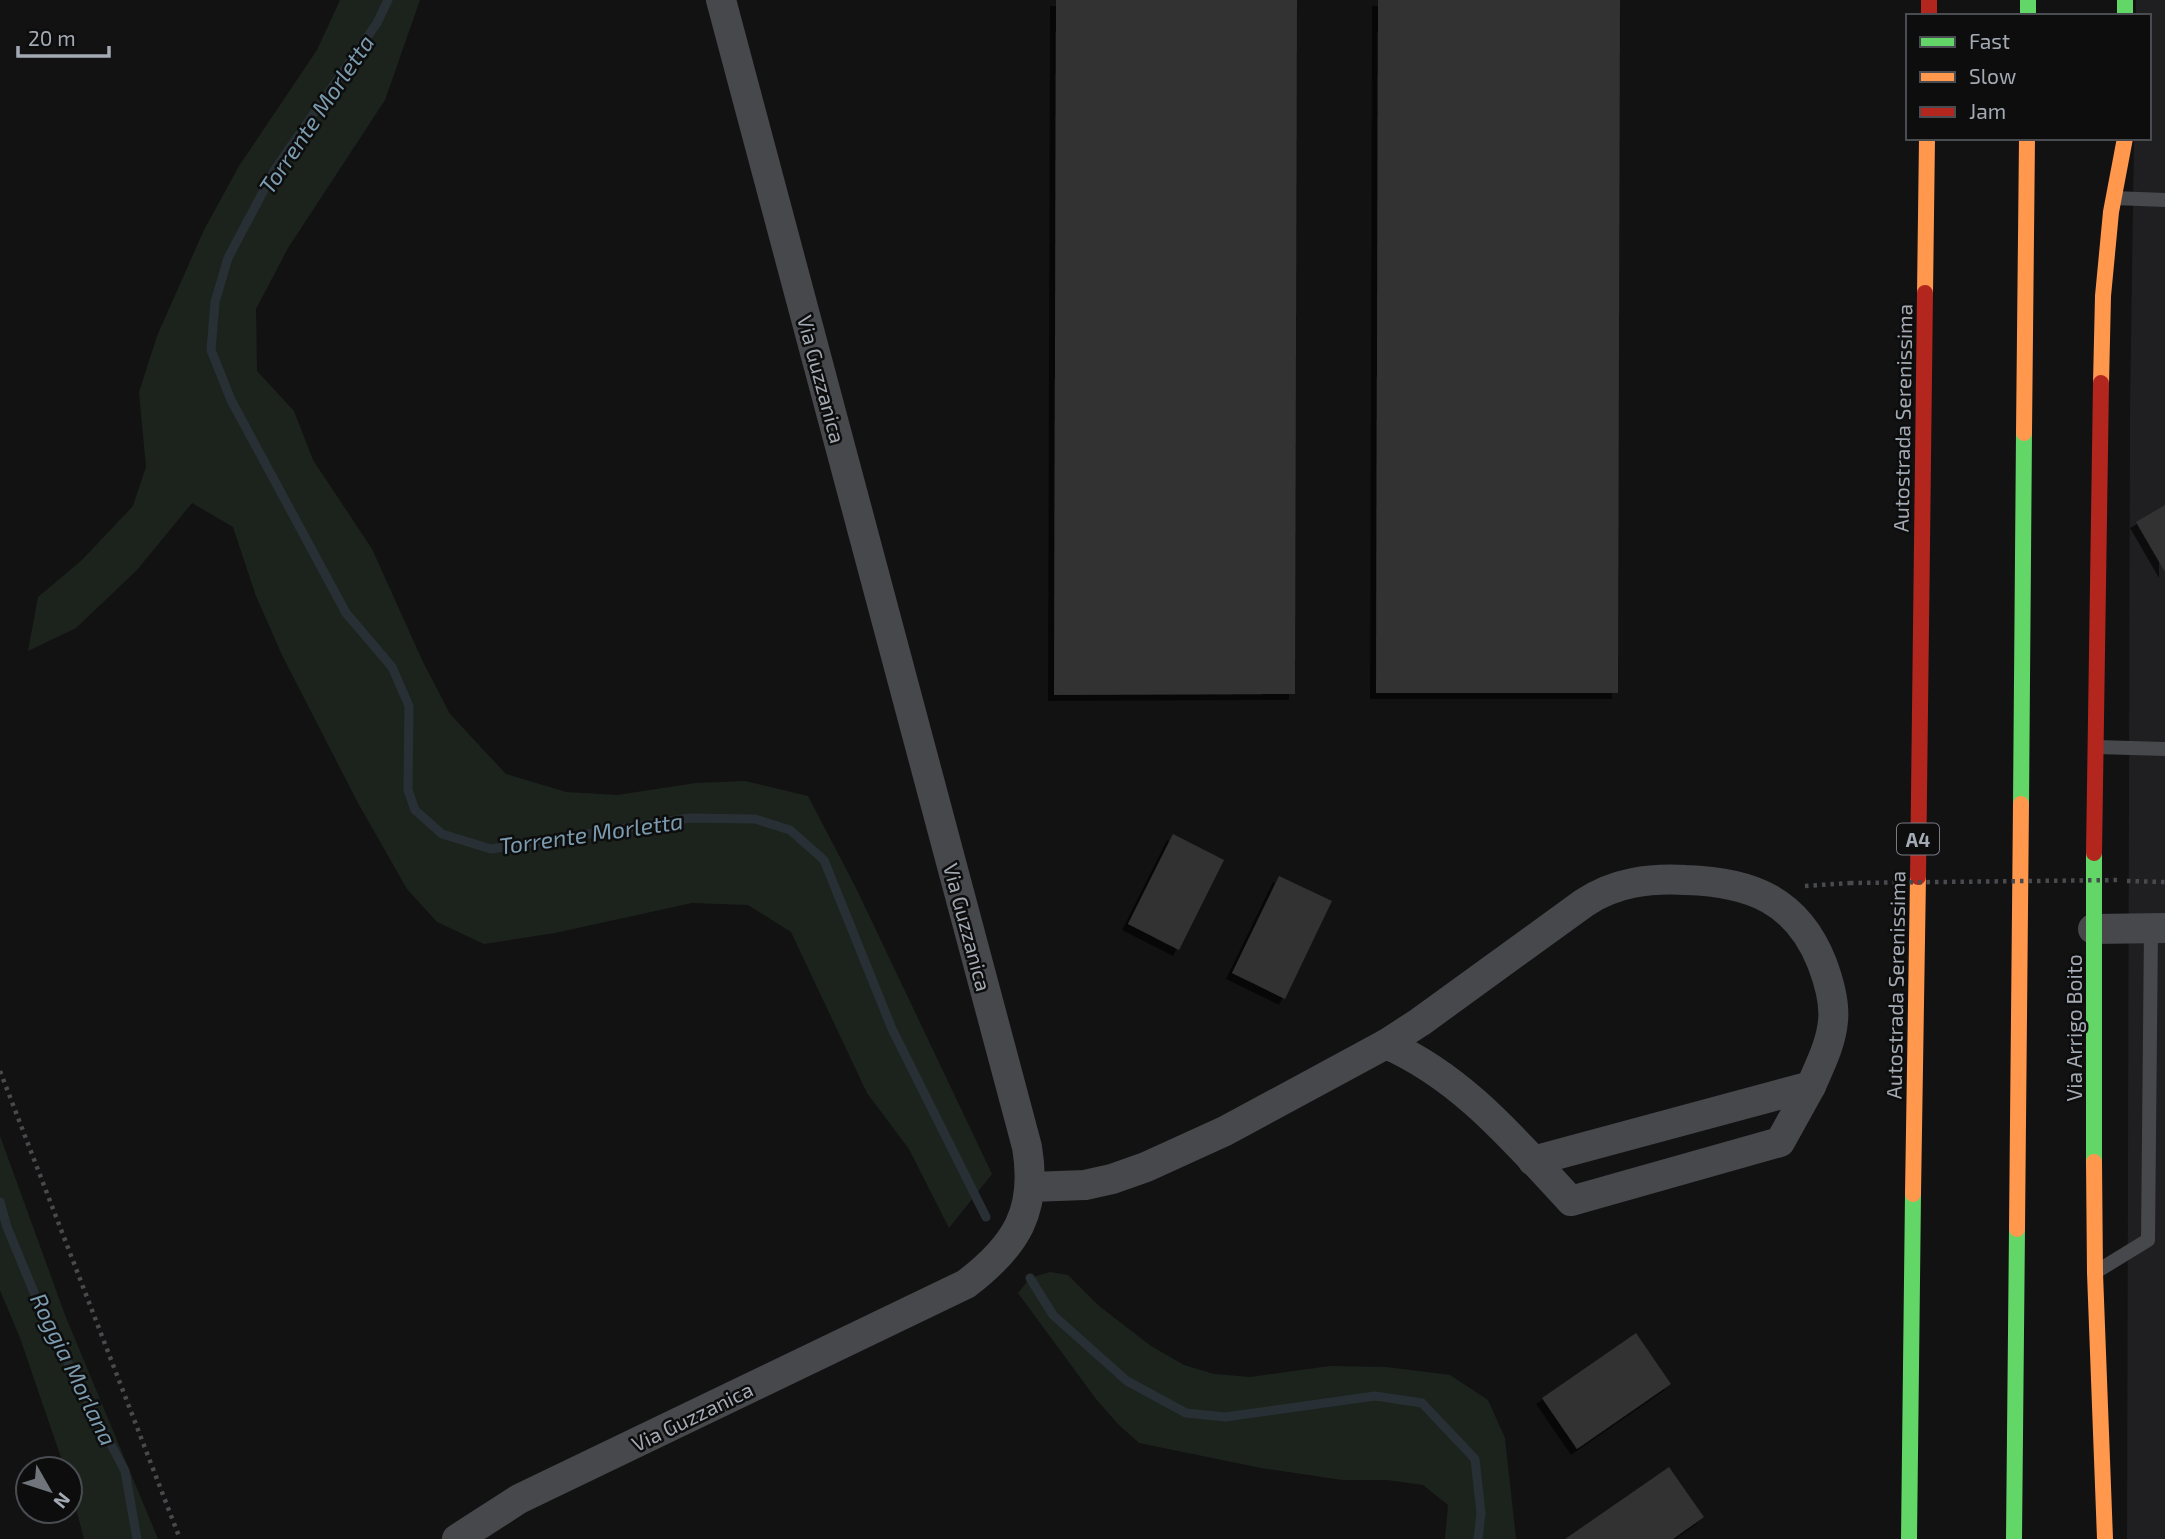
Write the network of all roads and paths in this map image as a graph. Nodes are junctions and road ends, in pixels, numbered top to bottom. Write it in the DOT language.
graph roads {
  1 [pos="721,0"];
  2 [pos="1927,140"];
  3 [pos="2027,140"];
  4 [pos="2125,140"];
  5 [pos="2114,198"];
  6 [pos="2165,200"];
  7 [pos="2096,747"];
  8 [pos="2165,749"];
  9 [pos="2165,882"];
  10 [pos="1850,883"];
  11 [pos="2158,928"];
  12 [pos="2093,929"];
  13 [pos="1386,1044"];
  14 [pos="0,1071"];
  15 [pos="1811,1086"];
  16 [pos="1533,1161"];
  17 [pos="1031,1187"];
  18 [pos="2095,1273"];
  19 [pos="180,1539"];
  20 [pos="457,1539"];
  21 [pos="1909,1539"];
  22 [pos="2014,1539"];
  23 [pos="2105,1539"];
  1 -- 17 [label="street, Via Guzzanica"];
  2 -- 21 [label="main road, Autostrada Serenissima / A4"];
  3 -- 22 [label="main road"];
  4 -- 5 [label="main road, Via Arrigo Boito"];
  5 -- 6 [label="lane"];
  5 -- 7 [label="main road, Via Arrigo Boito"];
  7 -- 8 [label="lane"];
  7 -- 12 [label="main road, Via Arrigo Boito"];
  9 -- 10 [label="path, bridge"];
  11 -- 12 [label="street"];
  11 -- 18 [label="lane"];
  12 -- 18 [label="main road, Via Arrigo Boito"];
  13 -- 15 [label="street"];
  13 -- 16 [label="street"];
  13 -- 17 [label="street"];
  14 -- 19 [label="path"];
  15 -- 16 [label="street"];
  15 -- 16 [label="street"];
  17 -- 20 [label="street, Via Guzzanica"];
  18 -- 23 [label="main road, Via Arrigo Boito"];
}
